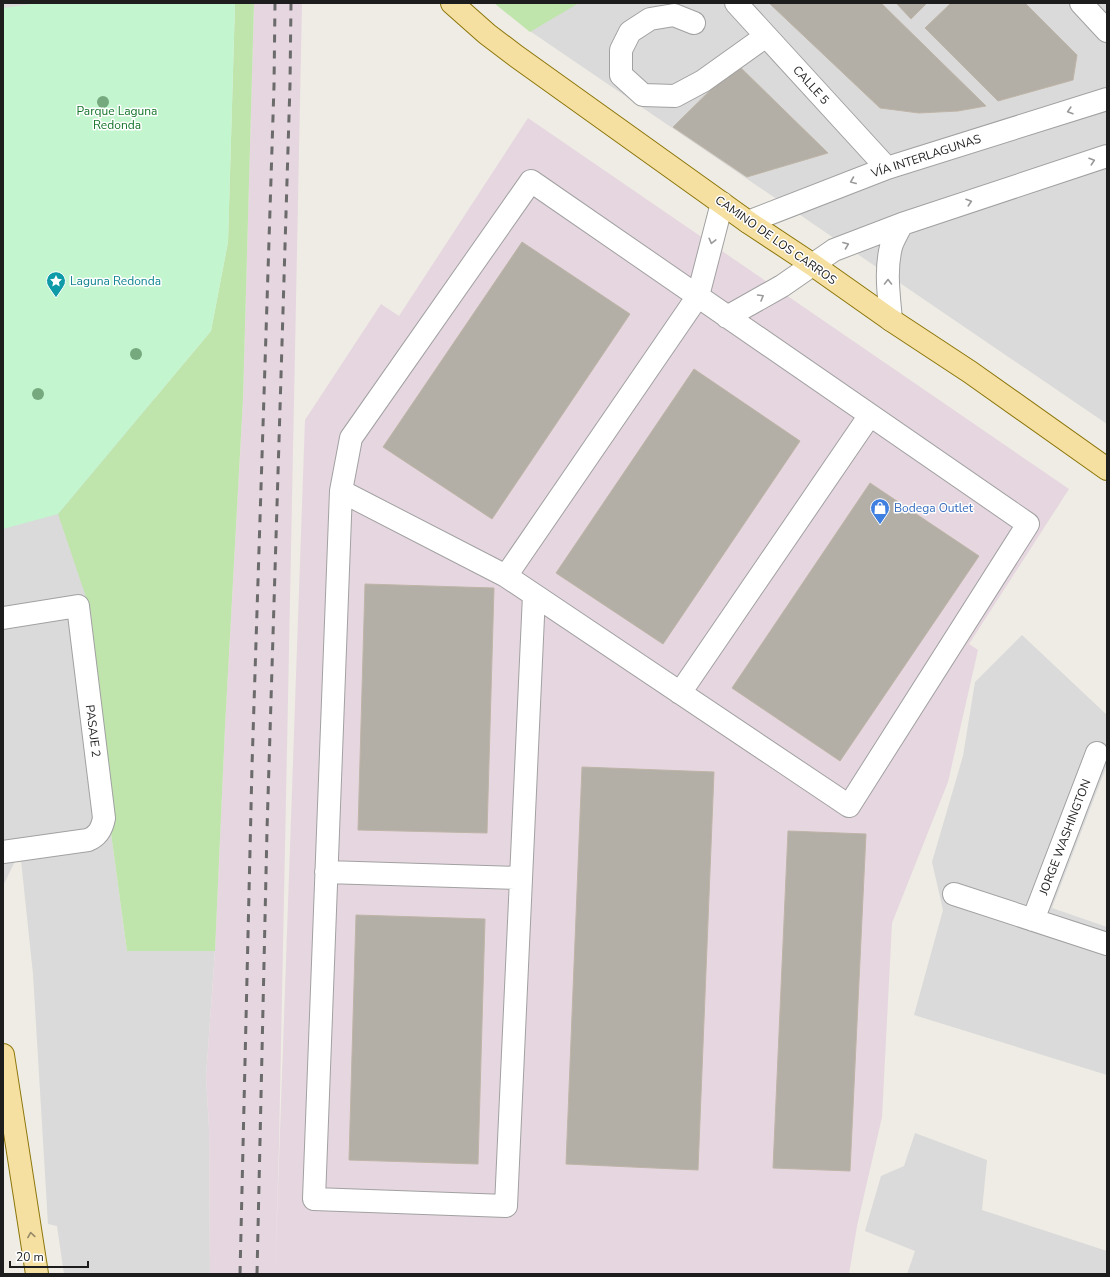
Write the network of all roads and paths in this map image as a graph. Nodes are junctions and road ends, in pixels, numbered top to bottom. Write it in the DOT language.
graph roads {
  1 [pos="452,3"];
  2 [pos="736,3"];
  3 [pos="1081,3"];
  4 [pos="694,23"];
  5 [pos="1107,31"];
  6 [pos="766,36"];
  7 [pos="1107,99"];
  8 [pos="1107,156"];
  9 [pos="887,168"];
  10 [pos="722,203"];
  11 [pos="748,222"];
  12 [pos="902,224"];
  13 [pos="813,265"];
  14 [pos="698,296"];
  15 [pos="727,317"];
  16 [pos="891,320"];
  17 [pos="870,415"];
  18 [pos="1107,469"];
  19 [pos="341,491"];
  20 [pos="506,576"];
  21 [pos="534,595"];
  22 [pos="3,618"];
  23 [pos="680,693"];
  24 [pos="1097,753"];
  25 [pos="3,852"];
  26 [pos="326,872"];
  27 [pos="521,878"];
  28 [pos="954,894"];
  29 [pos="1033,920"];
  30 [pos="1107,944"];
  31 [pos="3,1055"];
  32 [pos="5,1075"];
  33 [pos="37,1274"];
  1 -- 10 [label="main road, CAMINO DE LOS CARROS"];
  2 -- 6 [label="street, CALLE 5"];
  3 -- 5 [label="street"];
  4 -- 6 [label="street"];
  6 -- 9 [label="street, CALLE 5"];
  7 -- 9 [label="street, VÍA INTERLAGUNAS, one-way"];
  12 -- 8 [label="street, one-way"];
  9 -- 11 [label="street, VÍA INTERLAGUNAS, one-way"];
  10 -- 11 [label="main road, CAMINO DE LOS CARROS"];
  10 -- 14 [label="street, one-way"];
  11 -- 13 [label="main road, CAMINO DE LOS CARROS"];
  13 -- 12 [label="street, one-way"];
  16 -- 12 [label="street, one-way"];
  15 -- 13 [label="street, one-way"];
  13 -- 16 [label="main road, CAMINO DE LOS CARROS"];
  14 -- 15 [label="street"];
  14 -- 19 [label="street"];
  14 -- 20 [label="street"];
  15 -- 17 [label="street"];
  16 -- 18 [label="main road, CAMINO DE LOS CARROS"];
  17 -- 23 [label="street"];
  17 -- 23 [label="street"];
  19 -- 20 [label="street"];
  19 -- 26 [label="street"];
  20 -- 21 [label="street"];
  21 -- 23 [label="street"];
  21 -- 27 [label="street"];
  22 -- 25 [label="street, PASAJE 2"];
  24 -- 29 [label="street, JORGE WASHINGTON"];
  26 -- 27 [label="street"];
  26 -- 27 [label="street"];
  28 -- 29 [label="street"];
  29 -- 30 [label="street"];
  31 -- 32 [label="main road"];
  33 -- 32 [label="main road, one-way"];
}
